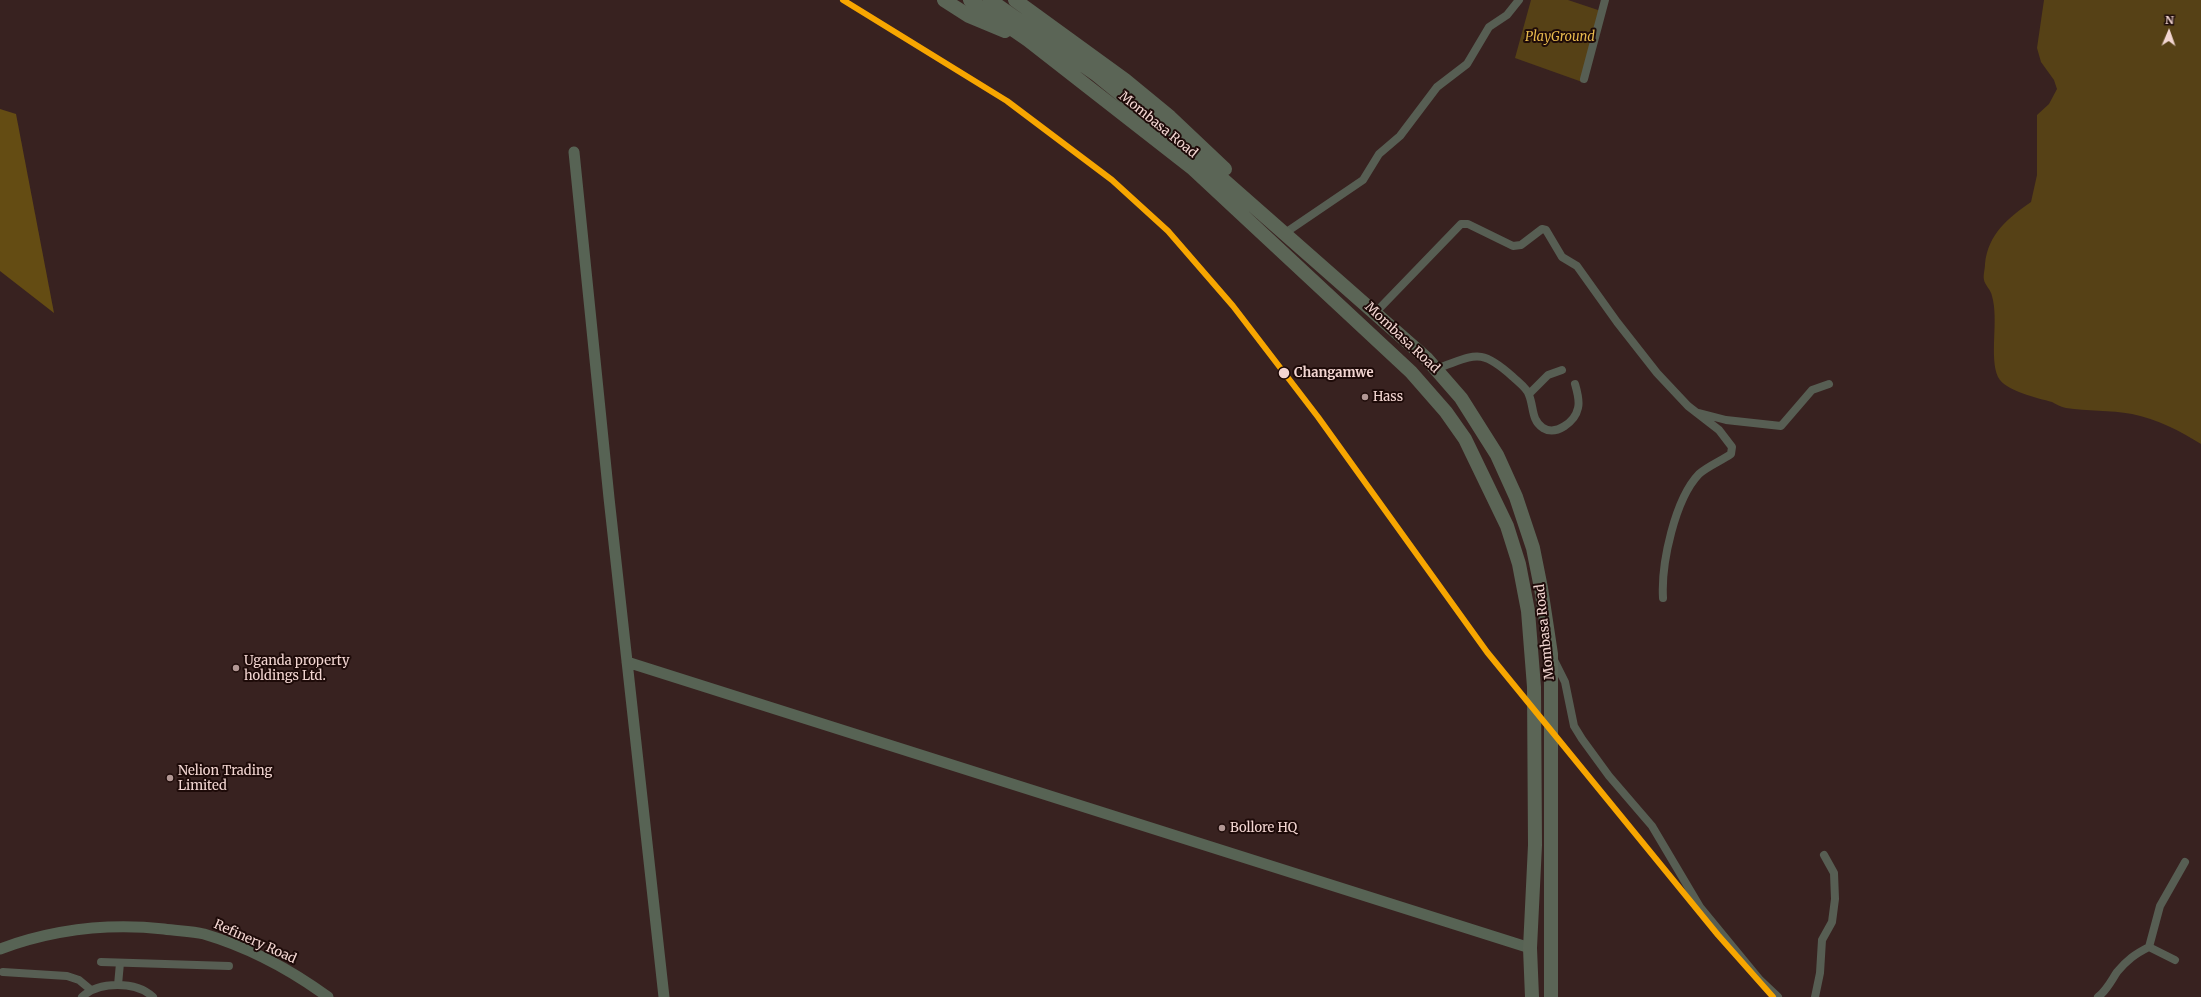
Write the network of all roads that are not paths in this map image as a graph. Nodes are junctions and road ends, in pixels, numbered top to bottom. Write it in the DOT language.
graph roads {
  1 [pos="944,0"];
  2 [pos="970,0"];
  3 [pos="990,0"];
  4 [pos="1015,0"];
  5 [pos="1519,0"];
  6 [pos="1605,0"];
  7 [pos="1028,40"];
  8 [pos="1584,79"];
  9 [pos="574,152"];
  10 [pos="1263,214"];
  11 [pos="1285,233"];
  12 [pos="1375,313"];
  13 [pos="1435,369"];
  14 [pos="1562,370"];
  15 [pos="1575,384"];
  16 [pos="1829,384"];
  17 [pos="1529,394"];
  18 [pos="1696,413"];
  19 [pos="1663,598"];
  20 [pos="1550,654"];
  21 [pos="627,662"];
  22 [pos="1824,856"];
  23 [pos="2185,862"];
  24 [pos="2149,947"];
  25 [pos="1530,948"];
  26 [pos="0,949"];
  27 [pos="2175,960"];
  28 [pos="101,962"];
  29 [pos="120,963"];
  30 [pos="229,966"];
  31 [pos="3,972"];
  32 [pos="118,985"];
  33 [pos="91,990"];
  34 [pos="321,995"];
  35 [pos="82,997"];
  36 [pos="153,997"];
  37 [pos="664,997"];
  38 [pos="1532,997"];
  39 [pos="1551,997"];
  40 [pos="1778,997"];
  41 [pos="1815,997"];
  42 [pos="2098,997"];
  1 -- 7 [label="highway"];
  2 -- 7 [label="highway, Mombasa Road"];
  3 -- 10 [label="highway, Mombasa Road"];
  4 -- 10 [label="highway"];
  5 -- 11 [label="street"];
  6 -- 8 [label="street"];
  7 -- 25 [label="highway, Mombasa Road"];
  9 -- 21 [label="street"];
  10 -- 11 [label="highway, Mombasa Road"];
  11 -- 12 [label="highway, Mombasa Road"];
  12 -- 13 [label="highway, Mombasa Road"];
  12 -- 18 [label="street"];
  13 -- 17 [label="street"];
  13 -- 20 [label="highway, Mombasa Road"];
  14 -- 17 [label="street"];
  15 -- 17 [label="street"];
  16 -- 18 [label="street"];
  18 -- 19 [label="street"];
  20 -- 39 [label="highway, Mombasa Road"];
  20 -- 40 [label="street"];
  21 -- 25 [label="street"];
  21 -- 37 [label="street"];
  22 -- 41 [label="street"];
  23 -- 24 [label="street"];
  24 -- 27 [label="street"];
  24 -- 42 [label="street"];
  25 -- 38 [label="highway, Mombasa Road"];
  26 -- 34 [label="street, Refinery Road"];
  28 -- 29 [label="street"];
  29 -- 30 [label="street"];
  29 -- 32 [label="street"];
  31 -- 33 [label="street"];
  32 -- 33 [label="street"];
  32 -- 36 [label="street"];
  33 -- 35 [label="street"];
}
